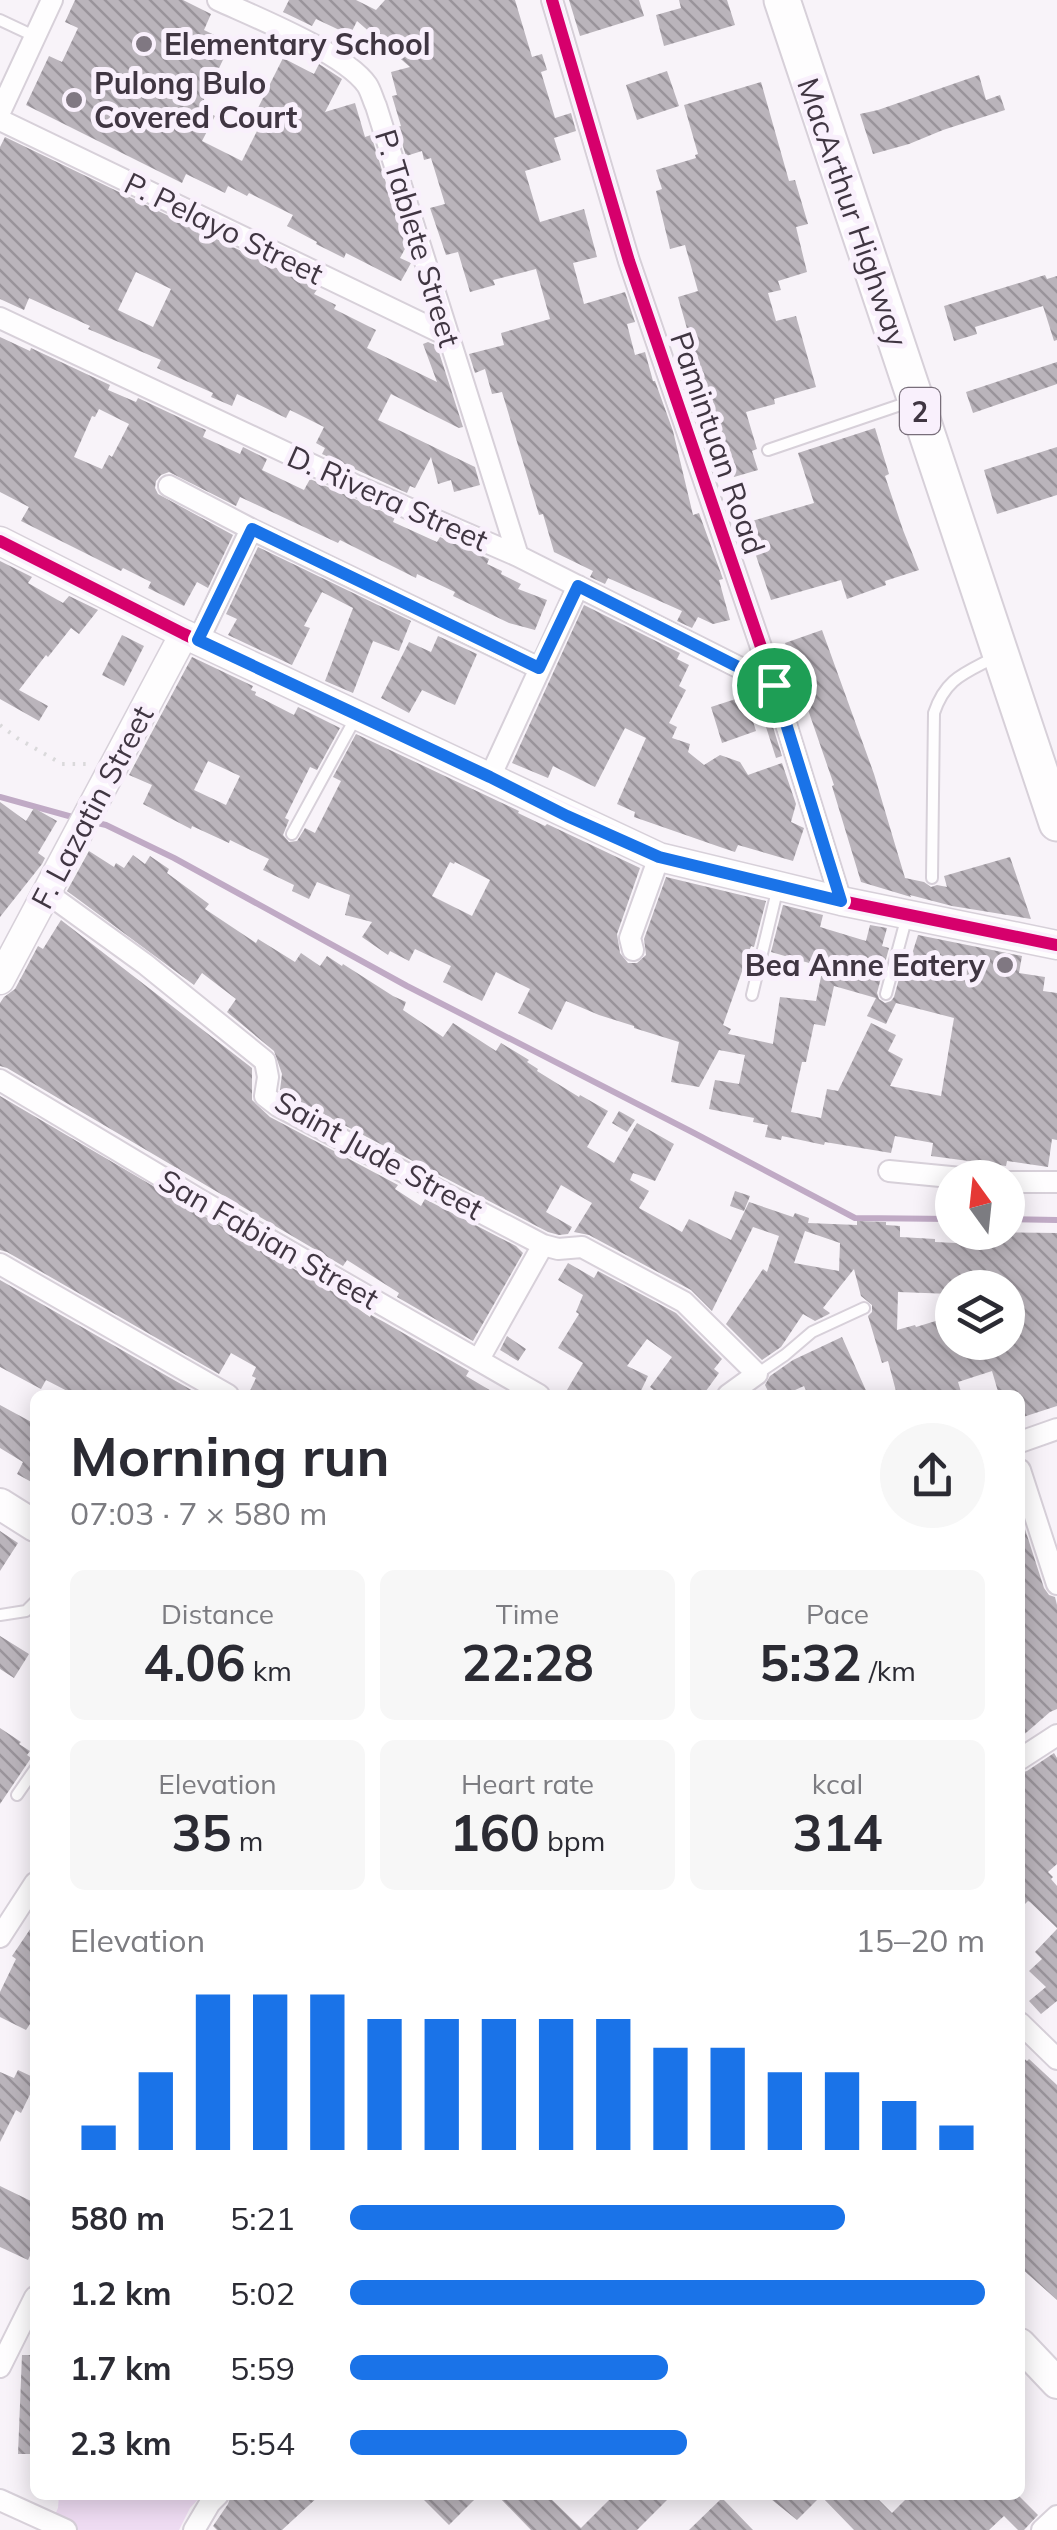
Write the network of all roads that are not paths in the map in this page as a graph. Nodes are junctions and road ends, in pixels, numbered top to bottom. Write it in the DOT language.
graph roads {
  1 [pos="52,0"];
  2 [pos="218,0"];
  3 [pos="552,0"];
  4 [pos="782,0"];
  5 [pos="0,20"];
  6 [pos="34,36"];
  7 [pos="0,116"];
  8 [pos="0,318"];
  9 [pos="448,336"];
  10 [pos="916,400"];
  11 [pos="768,450"];
  12 [pos="169,486"];
  13 [pos="252,529"];
  14 [pos="0,540"];
  15 [pos="518,556"];
  16 [pos="578,586"];
  17 [pos="191,637"];
  18 [pos="1000,654"];
  19 [pos="539,668"];
  20 [pos="774,685"];
  21 [pos="357,714"];
  22 [pos="490,777"];
  23 [pos="1057,823"];
  24 [pos="292,834"];
  25 [pos="659,857"];
  26 [pos="932,878"];
  27 [pos="778,886"];
  28 [pos="46,893"];
  29 [pos="841,901"];
  30 [pos="907,915"];
  31 [pos="1057,945"];
  32 [pos="633,950"];
  33 [pos="0,980"];
  34 [pos="886,994"];
  35 [pos="752,995"];
  36 [pos="0,1080"];
  37 [pos="889,1171"];
  38 [pos="935,1175"];
  39 [pos="1025,1182"];
  40 [pos="1057,1182"];
  41 [pos="543,1245"];
  42 [pos="0,1264"];
  43 [pos="864,1308"];
  44 [pos="480,1360"];
  45 [pos="757,1374"];
  46 [pos="219,1390"];
  47 [pos="531,1390"];
  48 [pos="735,1390"];
  49 [pos="1057,1429"];
  50 [pos="1025,1440"];
  51 [pos="1025,1485"];
  52 [pos="0,1504"];
  53 [pos="30,1523"];
  54 [pos="1057,1584"];
  55 [pos="30,1606"];
  56 [pos="0,1615"];
  57 [pos="1057,1735"];
  58 [pos="1025,1755"];
  59 [pos="30,1776"];
  60 [pos="17,1795"];
  61 [pos="30,1892"];
  62 [pos="0,1937"];
  63 [pos="1025,2027"];
  64 [pos="1057,2059"];
  65 [pos="30,2307"];
  66 [pos="1025,2348"];
  67 [pos="0,2367"];
  68 [pos="1053,2371"];
  69 [pos="0,2500"];
  70 [pos="213,2500"];
  71 [pos="1057,2516"];
  72 [pos="66,2530"];
  73 [pos="194,2530"];
  74 [pos="1042,2530"];
  1 -- 6 [label="street"];
  2 -- 9 [label="street, P. Tablete Street"];
  3 -- 20 [label="street, Pamintuan Road"];
  4 -- 10 [label="highway, MacArthur Highway / 2"];
  5 -- 6 [label="lane"];
  6 -- 7 [label="street"];
  7 -- 9 [label="street, P. Pelayo Street"];
  8 -- 15 [label="street, D. Rivera Street"];
  9 -- 15 [label="street, P. Tablete Street"];
  10 -- 11 [label="lane"];
  10 -- 18 [label="highway, MacArthur Highway / 2"];
  12 -- 13 [label="street"];
  13 -- 17 [label="street"];
  13 -- 19 [label="street"];
  14 -- 17 [label="street"];
  15 -- 16 [label="street, D. Rivera Street"];
  16 -- 19 [label="street"];
  16 -- 20 [label="street, D. Rivera Street"];
  17 -- 21 [label="street"];
  17 -- 28 [label="street, F. Lazatin Street"];
  18 -- 23 [label="highway, MacArthur Highway / 2"];
  18 -- 26 [label="lane"];
  19 -- 22 [label="street"];
  20 -- 29 [label="street, Pamintuan Road"];
  21 -- 22 [label="street"];
  21 -- 24 [label="lane"];
  22 -- 25 [label="street"];
  25 -- 27 [label="street"];
  25 -- 32 [label="street"];
  27 -- 29 [label="street"];
  27 -- 35 [label="lane"];
  28 -- 33 [label="street, F. Lazatin Street"];
  28 -- 41 [label="street, Saint Jude Street"];
  29 -- 30 [label="street"];
  30 -- 31 [label="street"];
  30 -- 34 [label="lane"];
  36 -- 44 [label="street, San Fabian Street"];
  37 -- 38 [label="street"];
  39 -- 40 [label="street"];
  41 -- 44 [label="street"];
  41 -- 45 [label="street"];
  42 -- 46 [label="street"];
  43 -- 45 [label="lane"];
  44 -- 47 [label="street, San Fabian Street"];
  45 -- 48 [label="street"];
  49 -- 50 [label="street"];
  51 -- 54 [label="street"];
  52 -- 53 [label="main road"];
  55 -- 56 [label="lane"];
  57 -- 58 [label="street"];
  59 -- 60 [label="lane"];
  61 -- 62 [label="street"];
  63 -- 64 [label="street"];
  65 -- 67 [label="street"];
  66 -- 68 [label="main road"];
  69 -- 72 [label="street"];
  70 -- 73 [label="street"];
  71 -- 74 [label="street"];
}
